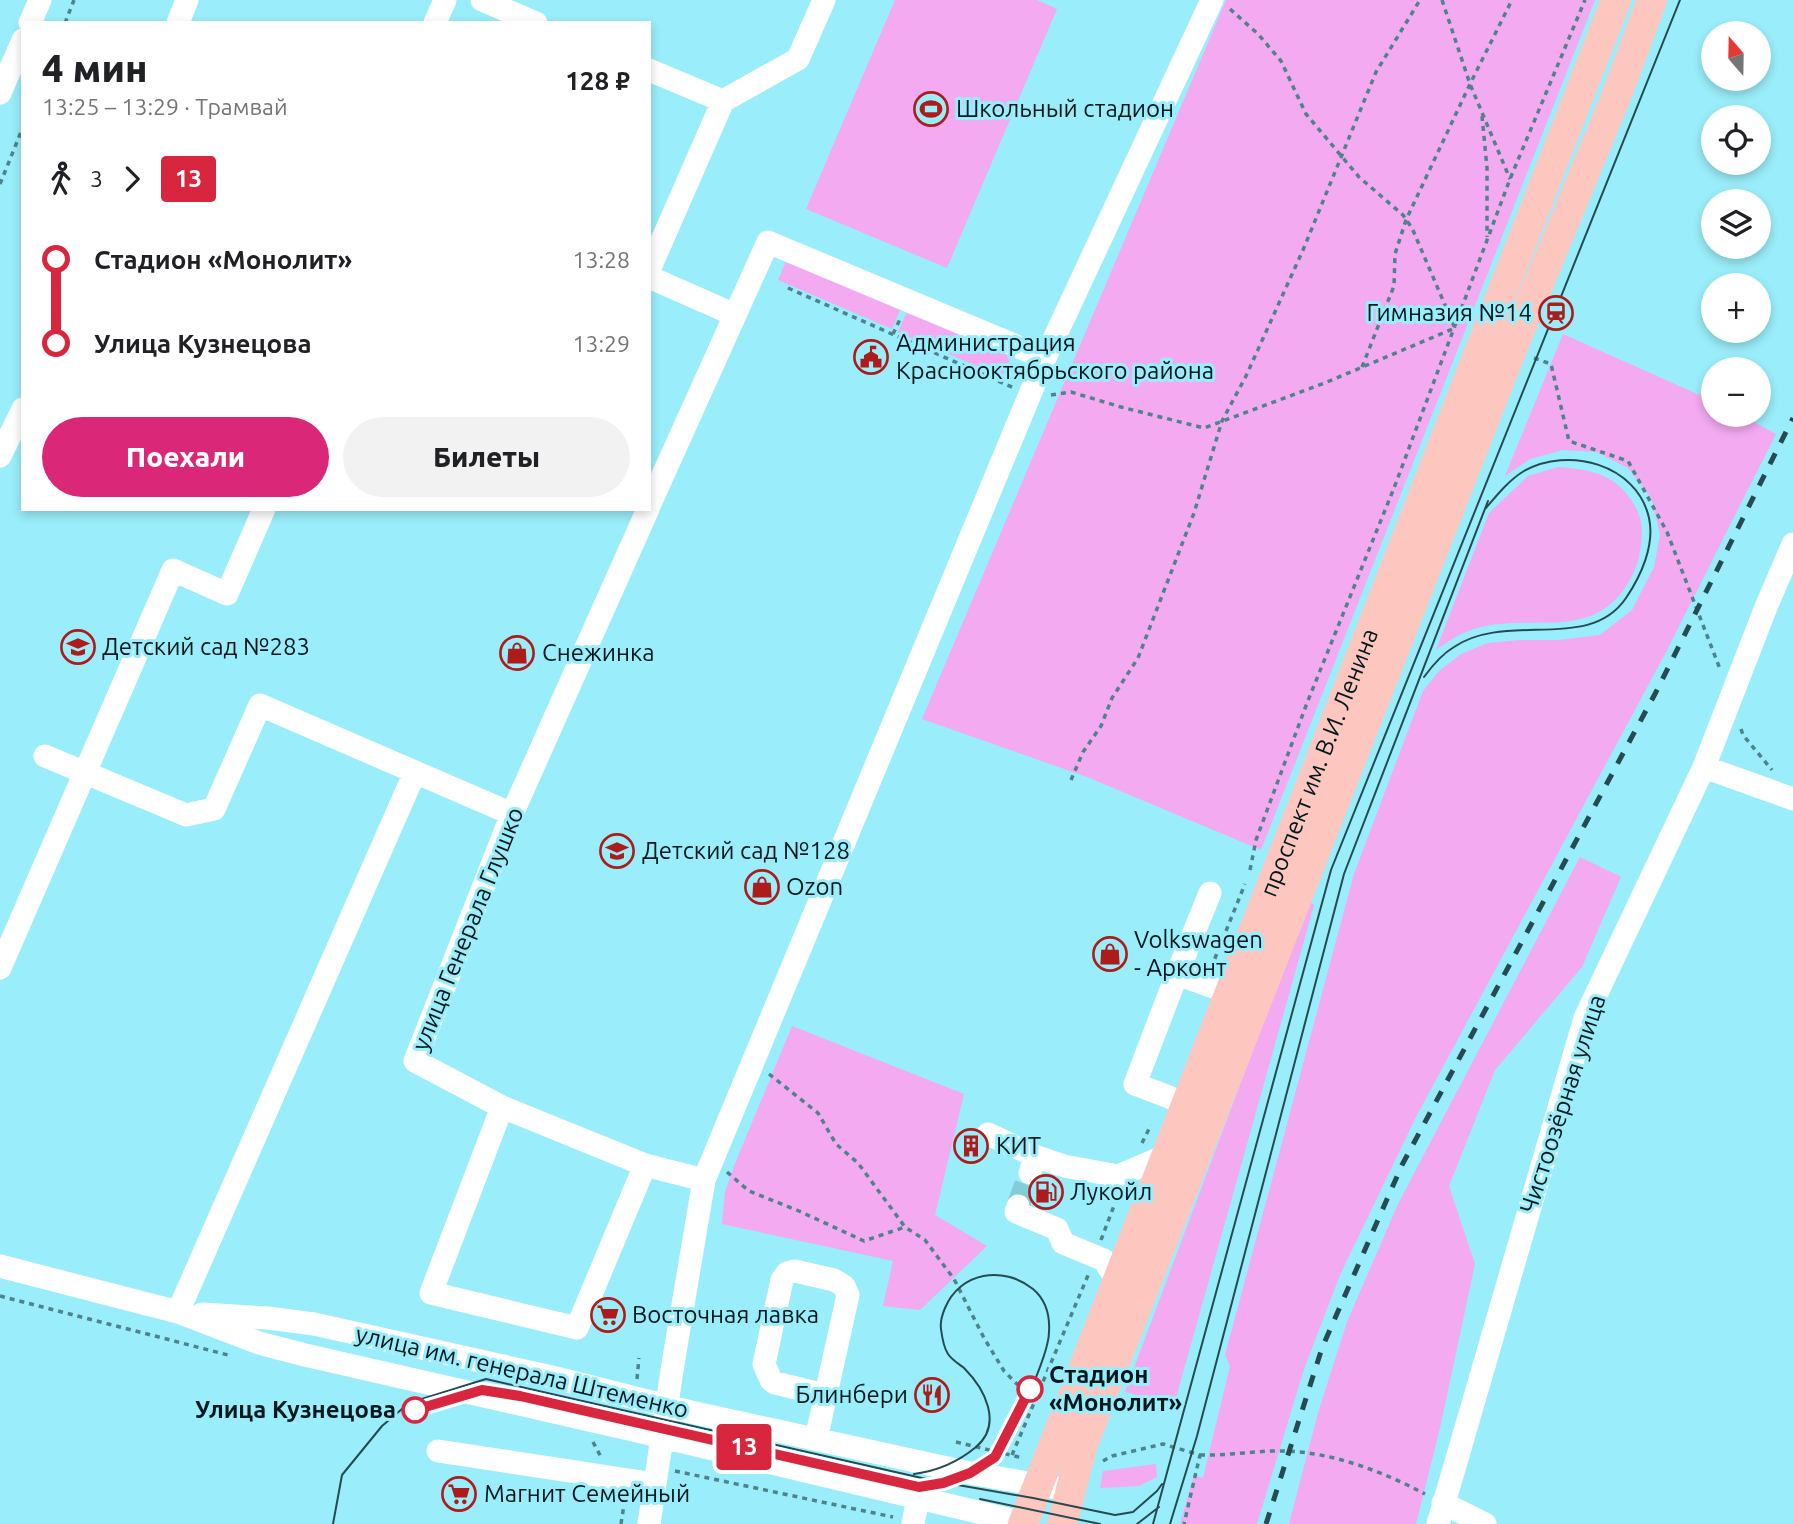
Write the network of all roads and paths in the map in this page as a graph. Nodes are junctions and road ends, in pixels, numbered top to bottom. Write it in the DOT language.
graph roads {
  1 [pos="40,0"];
  2 [pos="74,0"];
  3 [pos="187,0"];
  4 [pos="445,0"];
  5 [pos="482,0"];
  6 [pos="824,0"];
  7 [pos="1212,0"];
  8 [pos="1420,0"];
  9 [pos="1442,0"];
  10 [pos="1512,0"];
  11 [pos="1585,0"];
  12 [pos="1616,0"];
  13 [pos="1652,0"];
  14 [pos="1221,1"];
  15 [pos="31,21"];
  16 [pos="66,21"];
  17 [pos="179,21"];
  18 [pos="436,21"];
  19 [pos="531,21"];
  20 [pos="21,43"];
  21 [pos="5,69"];
  22 [pos="651,71"];
  23 [pos="1470,84"];
  24 [pos="0,93"];
  25 [pos="723,101"];
  26 [pos="1481,110"];
  27 [pos="21,132"];
  28 [pos="1342,158"];
  29 [pos="1510,179"];
  30 [pos="0,184"];
  31 [pos="1406,220"];
  32 [pos="1487,241"];
  33 [pos="651,265"];
  34 [pos="651,278"];
  35 [pos="788,288"];
  36 [pos="735,315"];
  37 [pos="1455,328"];
  38 [pos="1525,355"];
  39 [pos="1045,358"];
  40 [pos="1362,367"];
  41 [pos="1031,395"];
  42 [pos="21,413"];
  43 [pos="1222,421"];
  44 [pos="0,456"];
  45 [pos="651,500"];
  46 [pos="263,511"];
  47 [pos="646,511"];
  48 [pos="1793,544"];
  49 [pos="1730,699"];
  50 [pos="45,756"];
  51 [pos="1704,767"];
  52 [pos="84,772"];
  53 [pos="415,772"];
  54 [pos="1777,777"];
  55 [pos="1071,780"];
  56 [pos="1793,799"];
  57 [pos="512,814"];
  58 [pos="1256,840"];
  59 [pos="1209,893"];
  60 [pos="0,968"];
  61 [pos="1177,974"];
  62 [pos="1230,993"];
  63 [pos="764,1071"];
  64 [pos="1187,1104"];
  65 [pos="502,1107"];
  66 [pos="988,1133"];
  67 [pos="1167,1155"];
  68 [pos="645,1165"];
  69 [pos="714,1174"];
  70 [pos="1018,1206"];
  71 [pos="905,1227"];
  72 [pos="0,1266"];
  73 [pos="1118,1282"];
  74 [pos="178,1312"];
  75 [pos="825,1395"];
  76 [pos="1035,1402"];
  77 [pos="667,1406"];
  78 [pos="662,1437"];
  79 [pos="816,1439"];
  80 [pos="438,1451"];
  81 [pos="1200,1455"];
  82 [pos="601,1458"];
  83 [pos="611,1460"];
  84 [pos="656,1476"];
  85 [pos="1038,1486"];
  86 [pos="1069,1490"];
  87 [pos="918,1498"];
  88 [pos="1440,1514"];
  89 [pos="913,1523"];
  90 [pos="649,1524"];
  91 [pos="1025,1524"];
  92 [pos="1062,1524"];
  93 [pos="1485,1524"];
  1 -- 15 [label="street"];
  2 -- 16 [label="path"];
  3 -- 17 [label="street"];
  4 -- 18 [label="street"];
  5 -- 19 [label="street"];
  6 -- 25 [label="street"];
  7 -- 39 [label="street"];
  8 -- 28 [label="path"];
  9 -- 23 [label="path"];
  10 -- 23 [label="path"];
  11 -- 29 [label="path"];
  12 -- 62 [label="main road, проспект им. В.И. Ленина"];
  13 -- 86 [label="main road, проспект им. В.И. Ленина"];
  14 -- 28 [label="path"];
  20 -- 21 [label="street"];
  21 -- 24 [label="street"];
  22 -- 25 [label="street"];
  23 -- 26 [label="path"];
  23 -- 31 [label="path"];
  25 -- 33 [label="street"];
  26 -- 29 [label="path"];
  26 -- 32 [label="path"];
  27 -- 30 [label="path"];
  28 -- 31 [label="path"];
  28 -- 43 [label="path"];
  29 -- 32 [label="path"];
  31 -- 37 [label="path"];
  31 -- 40 [label="path"];
  32 -- 37 [label="path"];
  34 -- 36 [label="street"];
  35 -- 41 [label="path"];
  36 -- 39 [label="street, улица Генерала Глушко"];
  36 -- 45 [label="street, улица Генерала Глушко"];
  37 -- 40 [label="path"];
  37 -- 58 [label="path"];
  38 -- 49 [label="path"];
  39 -- 41 [label="street"];
  40 -- 43 [label="path"];
  41 -- 43 [label="path"];
  41 -- 69 [label="street"];
  42 -- 44 [label="street"];
  43 -- 55 [label="path"];
  46 -- 52 [label="street"];
  47 -- 57 [label="street, улица Генерала Глушко"];
  48 -- 49 [label="street, Чистоозёрная улица"];
  49 -- 51 [label="street, Чистоозёрная улица"];
  49 -- 54 [label="path"];
  50 -- 52 [label="street"];
  51 -- 56 [label="street"];
  51 -- 88 [label="street, Чистоозёрная улица"];
  52 -- 53 [label="street"];
  52 -- 60 [label="street"];
  53 -- 57 [label="street"];
  53 -- 74 [label="street"];
  57 -- 65 [label="street, улица Генерала Глушко"];
  59 -- 61 [label="street"];
  61 -- 62 [label="street"];
  61 -- 64 [label="street"];
  62 -- 64 [label="main road, проспект им. В.И. Ленина"];
  63 -- 71 [label="path"];
  64 -- 67 [label="main road, проспект им. В.И. Ленина"];
  65 -- 68 [label="street, улица Генерала Глушко"];
  65 -- 68 [label="street"];
  66 -- 67 [label="street"];
  67 -- 73 [label="main road, проспект им. В.И. Ленина"];
  68 -- 69 [label="street, улица Генерала Глушко"];
  69 -- 71 [label="path"];
  69 -- 77 [label="street"];
  70 -- 73 [label="street"];
  71 -- 76 [label="path"];
  72 -- 74 [label="street, улица им. генерала Штеменко"];
  73 -- 85 [label="main road, проспект им. В.И. Ленина"];
  74 -- 77 [label="street, улица им. генерала Штеменко"];
  74 -- 78 [label="street, улица им. генерала Штеменко"];
  75 -- 75 [label="street"];
  75 -- 79 [label="street"];
  77 -- 78 [label="street"];
  77 -- 79 [label="street, улица им. генерала Штеменко"];
  78 -- 84 [label="street"];
  78 -- 87 [label="street, улица им. генерала Штеменко"];
  79 -- 85 [label="street, улица им. генерала Штеменко"];
  80 -- 84 [label="street"];
  81 -- 88 [label="path"];
  82 -- 83 [label="path"];
  84 -- 89 [label="path"];
  84 -- 90 [label="street"];
  85 -- 86 [label="street, улица им. генерала Штеменко"];
  85 -- 91 [label="main road, проспект им. В.И. Ленина"];
  86 -- 92 [label="main road, проспект им. В.И. Ленина"];
  87 -- 89 [label="street"];
  87 -- 91 [label="street, улица им. генерала Штеменко"];
  88 -- 93 [label="street"];
}
